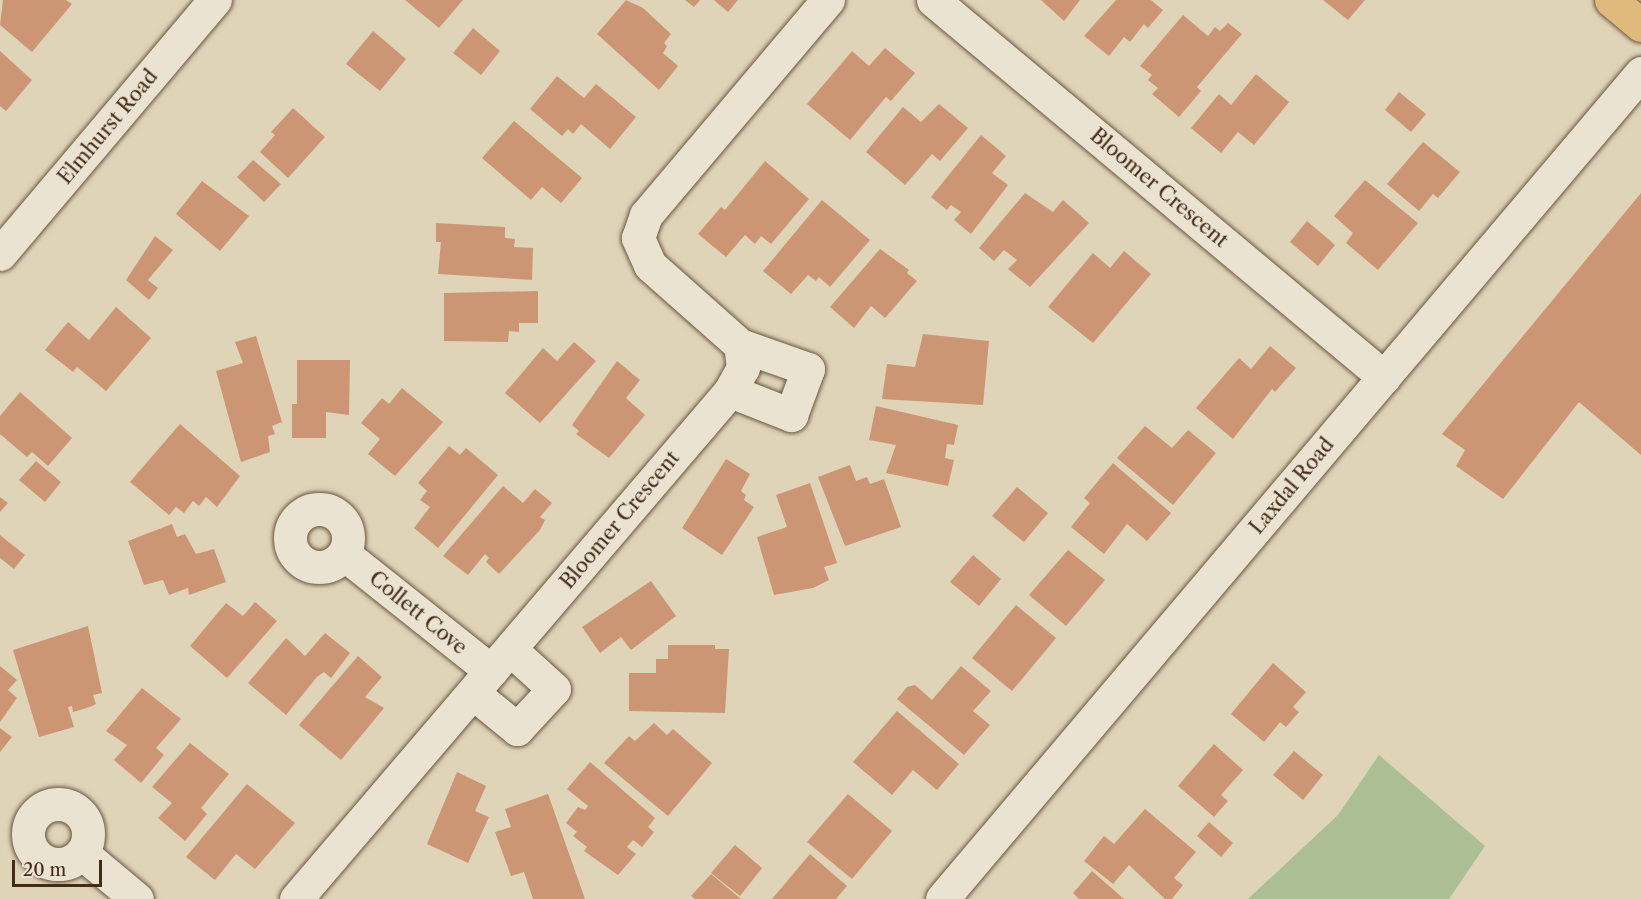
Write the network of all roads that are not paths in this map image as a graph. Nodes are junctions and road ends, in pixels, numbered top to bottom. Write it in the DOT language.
graph roads {
  1 [pos="215,0"];
  2 [pos="828,0"];
  3 [pos="933,0"];
  4 [pos="1611,0"];
  5 [pos="1641,25"];
  6 [pos="1641,73"];
  7 [pos="0,254"];
  8 [pos="740,345"];
  9 [pos="1384,377"];
  10 [pos="730,391"];
  11 [pos="344,554"];
  12 [pos="491,671"];
  13 [pos="83,854"];
  14 [pos="138,899"];
  15 [pos="296,899"];
  16 [pos="942,899"];
  1 -- 7 [label="street, Elmhurst Road"];
  2 -- 8 [label="street"];
  3 -- 9 [label="street, Bloomer Crescent"];
  4 -- 5 [label="main road"];
  6 -- 9 [label="street, Laxdal Road"];
  8 -- 10 [label="street, Bloomer Crescent"];
  8 -- 10 [label="street"];
  9 -- 16 [label="street, Laxdal Road"];
  10 -- 12 [label="street, Bloomer Crescent"];
  11 -- 12 [label="street, Collett Cove"];
  12 -- 15 [label="street, Bloomer Crescent"];
  13 -- 14 [label="street"];
}
